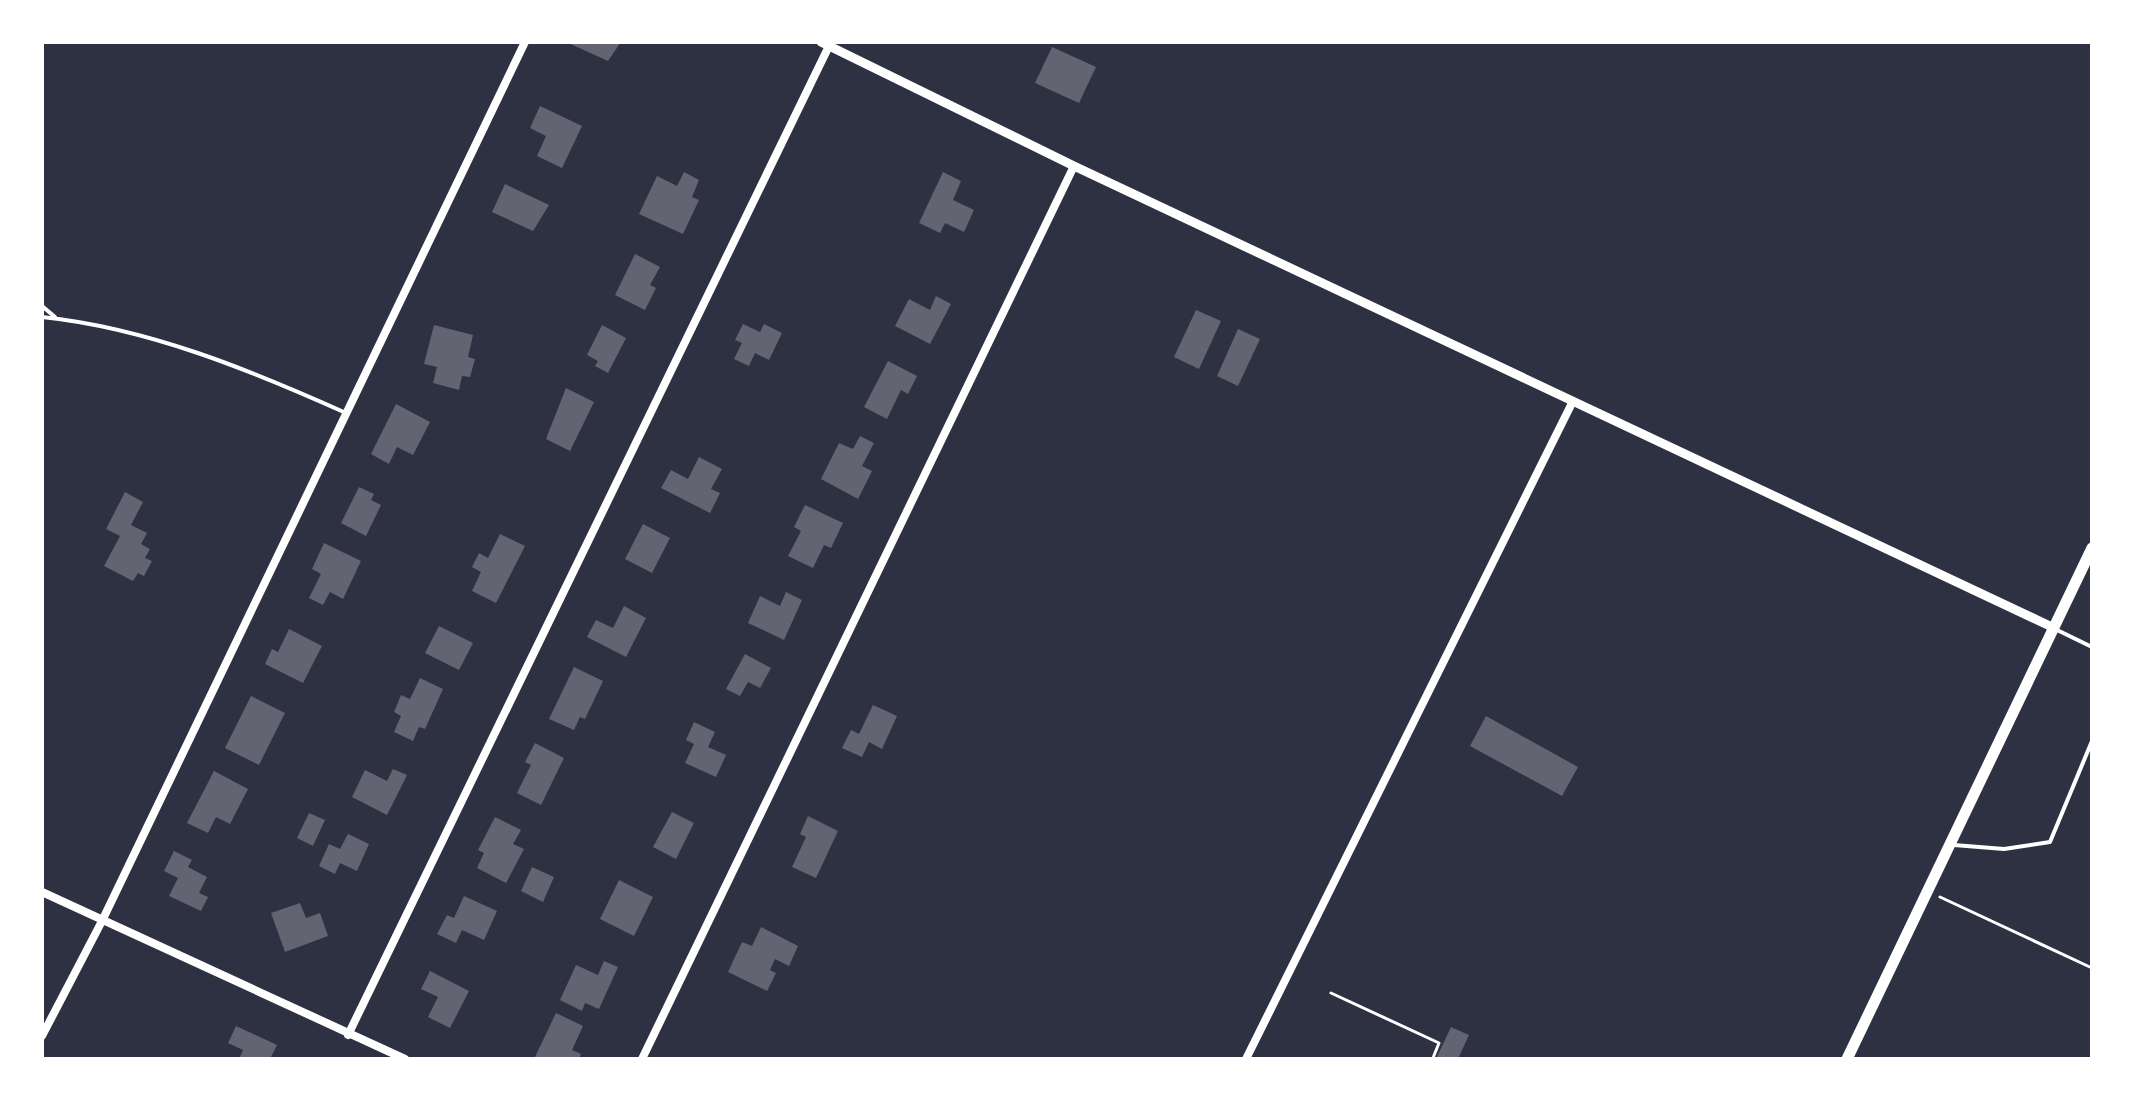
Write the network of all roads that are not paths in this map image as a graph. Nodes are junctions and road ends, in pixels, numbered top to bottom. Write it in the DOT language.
graph roads {
  1 [pos="525,42"];
  2 [pos="825,44"];
  3 [pos="1074,166"];
  4 [pos="42,306"];
  5 [pos="42,317"];
  6 [pos="57,318"];
  7 [pos="1573,401"];
  8 [pos="346,413"];
  9 [pos="2092,548"];
  10 [pos="2052,627"];
  11 [pos="2092,647"];
  12 [pos="2092,741"];
  13 [pos="1952,844"];
  14 [pos="42,892"];
  15 [pos="102,921"];
  16 [pos="348,1035"];
  17 [pos="42,1036"];
  18 [pos="405,1059"];
  19 [pos="642,1059"];
  20 [pos="1246,1059"];
  21 [pos="1847,1059"];
  1 -- 8 [label="street"];
  2 -- 3 [label="street"];
  2 -- 16 [label="street"];
  3 -- 7 [label="street"];
  3 -- 19 [label="street"];
  4 -- 6 [label="lane"];
  5 -- 6 [label="lane"];
  6 -- 8 [label="lane"];
  7 -- 10 [label="street"];
  7 -- 20 [label="street"];
  8 -- 15 [label="street"];
  9 -- 10 [label="main road"];
  10 -- 11 [label="lane"];
  10 -- 13 [label="main road"];
  12 -- 13 [label="lane"];
  13 -- 21 [label="main road"];
  14 -- 15 [label="street"];
  15 -- 16 [label="street"];
  15 -- 17 [label="street"];
  16 -- 18 [label="street"];
}
